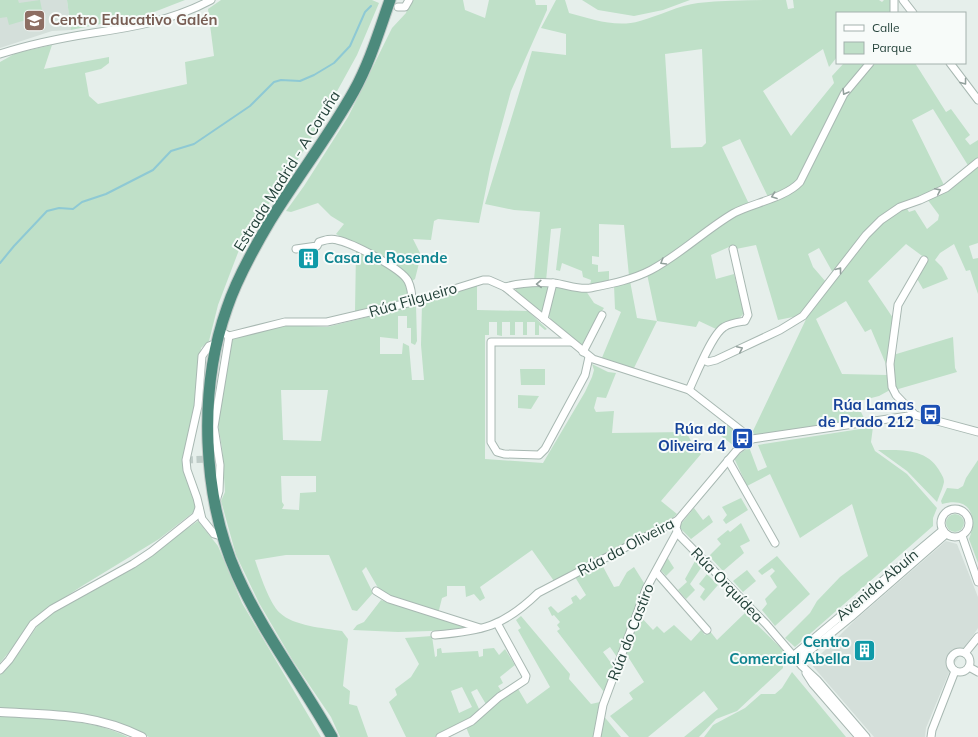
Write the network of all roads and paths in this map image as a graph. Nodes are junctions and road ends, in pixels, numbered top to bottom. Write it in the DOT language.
graph roads {
  1 [pos="211,0"];
  2 [pos="409,0"];
  3 [pos="894,0"];
  4 [pos="903,0"];
  5 [pos="394,4"];
  6 [pos="894,12"];
  7 [pos="912,12"];
  8 [pos="0,54"];
  9 [pos="869,64"];
  10 [pos="951,64"];
  11 [pos="978,100"];
  12 [pos="978,162"];
  13 [pos="296,248"];
  14 [pos="732,249"];
  15 [pos="924,260"];
  16 [pos="553,283"];
  17 [pos="505,287"];
  18 [pos="412,302"];
  19 [pos="602,315"];
  20 [pos="544,319"];
  21 [pos="224,334"];
  22 [pos="571,342"];
  23 [pos="216,343"];
  24 [pos="586,355"];
  25 [pos="704,360"];
  26 [pos="689,390"];
  27 [pos="915,415"];
  28 [pos="978,432"];
  29 [pos="752,439"];
  30 [pos="728,460"];
  31 [pos="216,502"];
  32 [pos="199,508"];
  33 [pos="678,520"];
  34 [pos="677,532"];
  35 [pos="944,532"];
  36 [pos="962,536"];
  37 [pos="224,537"];
  38 [pos="775,543"];
  39 [pos="656,572"];
  40 [pos="978,582"];
  41 [pos="376,591"];
  42 [pos="497,623"];
  43 [pos="480,629"];
  44 [pos="707,630"];
  45 [pos="435,635"];
  46 [pos="978,637"];
  47 [pos="965,653"];
  48 [pos="797,661"];
  49 [pos="969,667"];
  50 [pos="0,670"];
  51 [pos="954,671"];
  52 [pos="978,672"];
  53 [pos="0,712"];
  54 [pos="142,737"];
  55 [pos="332,737"];
  56 [pos="440,737"];
  57 [pos="597,737"];
  58 [pos="859,737"];
  59 [pos="866,737"];
  60 [pos="931,737"];
  1 -- 8 [label="street"];
  2 -- 5 [label="street"];
  3 -- 6 [label="street"];
  4 -- 7 [label="street"];
  5 -- 21 [label="highway, Estrada Madrid - A Coruña"];
  9 -- 16 [label="street, one-way"];
  10 -- 11 [label="street, one-way"];
  25 -- 12 [label="street, one-way"];
  13 -- 18 [label="street"];
  14 -- 25 [label="street"];
  15 -- 27 [label="street"];
  16 -- 17 [label="street, one-way"];
  16 -- 20 [label="street"];
  17 -- 18 [label="street, Rúa Filgueiro"];
  17 -- 20 [label="street, Rúa Filgueiro"];
  18 -- 21 [label="street, Rúa Filgueiro"];
  19 -- 24 [label="street"];
  20 -- 22 [label="street, Rúa Filgueiro"];
  21 -- 23 [label="highway, Estrada Madrid - A Coruña"];
  21 -- 31 [label="street"];
  22 -- 24 [label="street, Rúa Filgueiro"];
  22 -- 24 [label="street"];
  23 -- 31 [label="highway, Estrada Madrid - A Coruña"];
  23 -- 32 [label="street"];
  24 -- 26 [label="street, Rúa Filgueiro"];
  25 -- 26 [label="street"];
  26 -- 29 [label="street, Rúa Filgueiro"];
  27 -- 28 [label="street"];
  27 -- 29 [label="street"];
  29 -- 30 [label="street, Rúa da Oliveira"];
  30 -- 33 [label="street, Rúa da Oliveira"];
  30 -- 38 [label="street"];
  31 -- 37 [label="highway, Estrada Madrid - A Coruña"];
  32 -- 37 [label="street"];
  32 -- 50 [label="street"];
  33 -- 34 [label="street"];
  33 -- 42 [label="street, Rúa da Oliveira"];
  34 -- 39 [label="street, Rúa do Castiro"];
  34 -- 48 [label="street, Rúa Orquídea"];
  35 -- 36 [label="street"];
  35 -- 36 [label="street"];
  35 -- 48 [label="street, Avenida Abuín"];
  36 -- 40 [label="street"];
  37 -- 55 [label="highway, Estrada Madrid - A Coruña"];
  39 -- 44 [label="street"];
  39 -- 57 [label="street, Rúa do Castiro"];
  41 -- 43 [label="street"];
  42 -- 43 [label="street, Rúa da Oliveira"];
  42 -- 56 [label="street"];
  43 -- 45 [label="street, Rúa da Oliveira"];
  46 -- 47 [label="street"];
  47 -- 49 [label="street"];
  47 -- 51 [label="street"];
  48 -- 58 [label="street, Rúa Orquídea"];
  48 -- 59 [label="street, Rúa Orquídea"];
  49 -- 51 [label="street"];
  49 -- 52 [label="street"];
  51 -- 60 [label="street"];
  53 -- 54 [label="street"];
}
